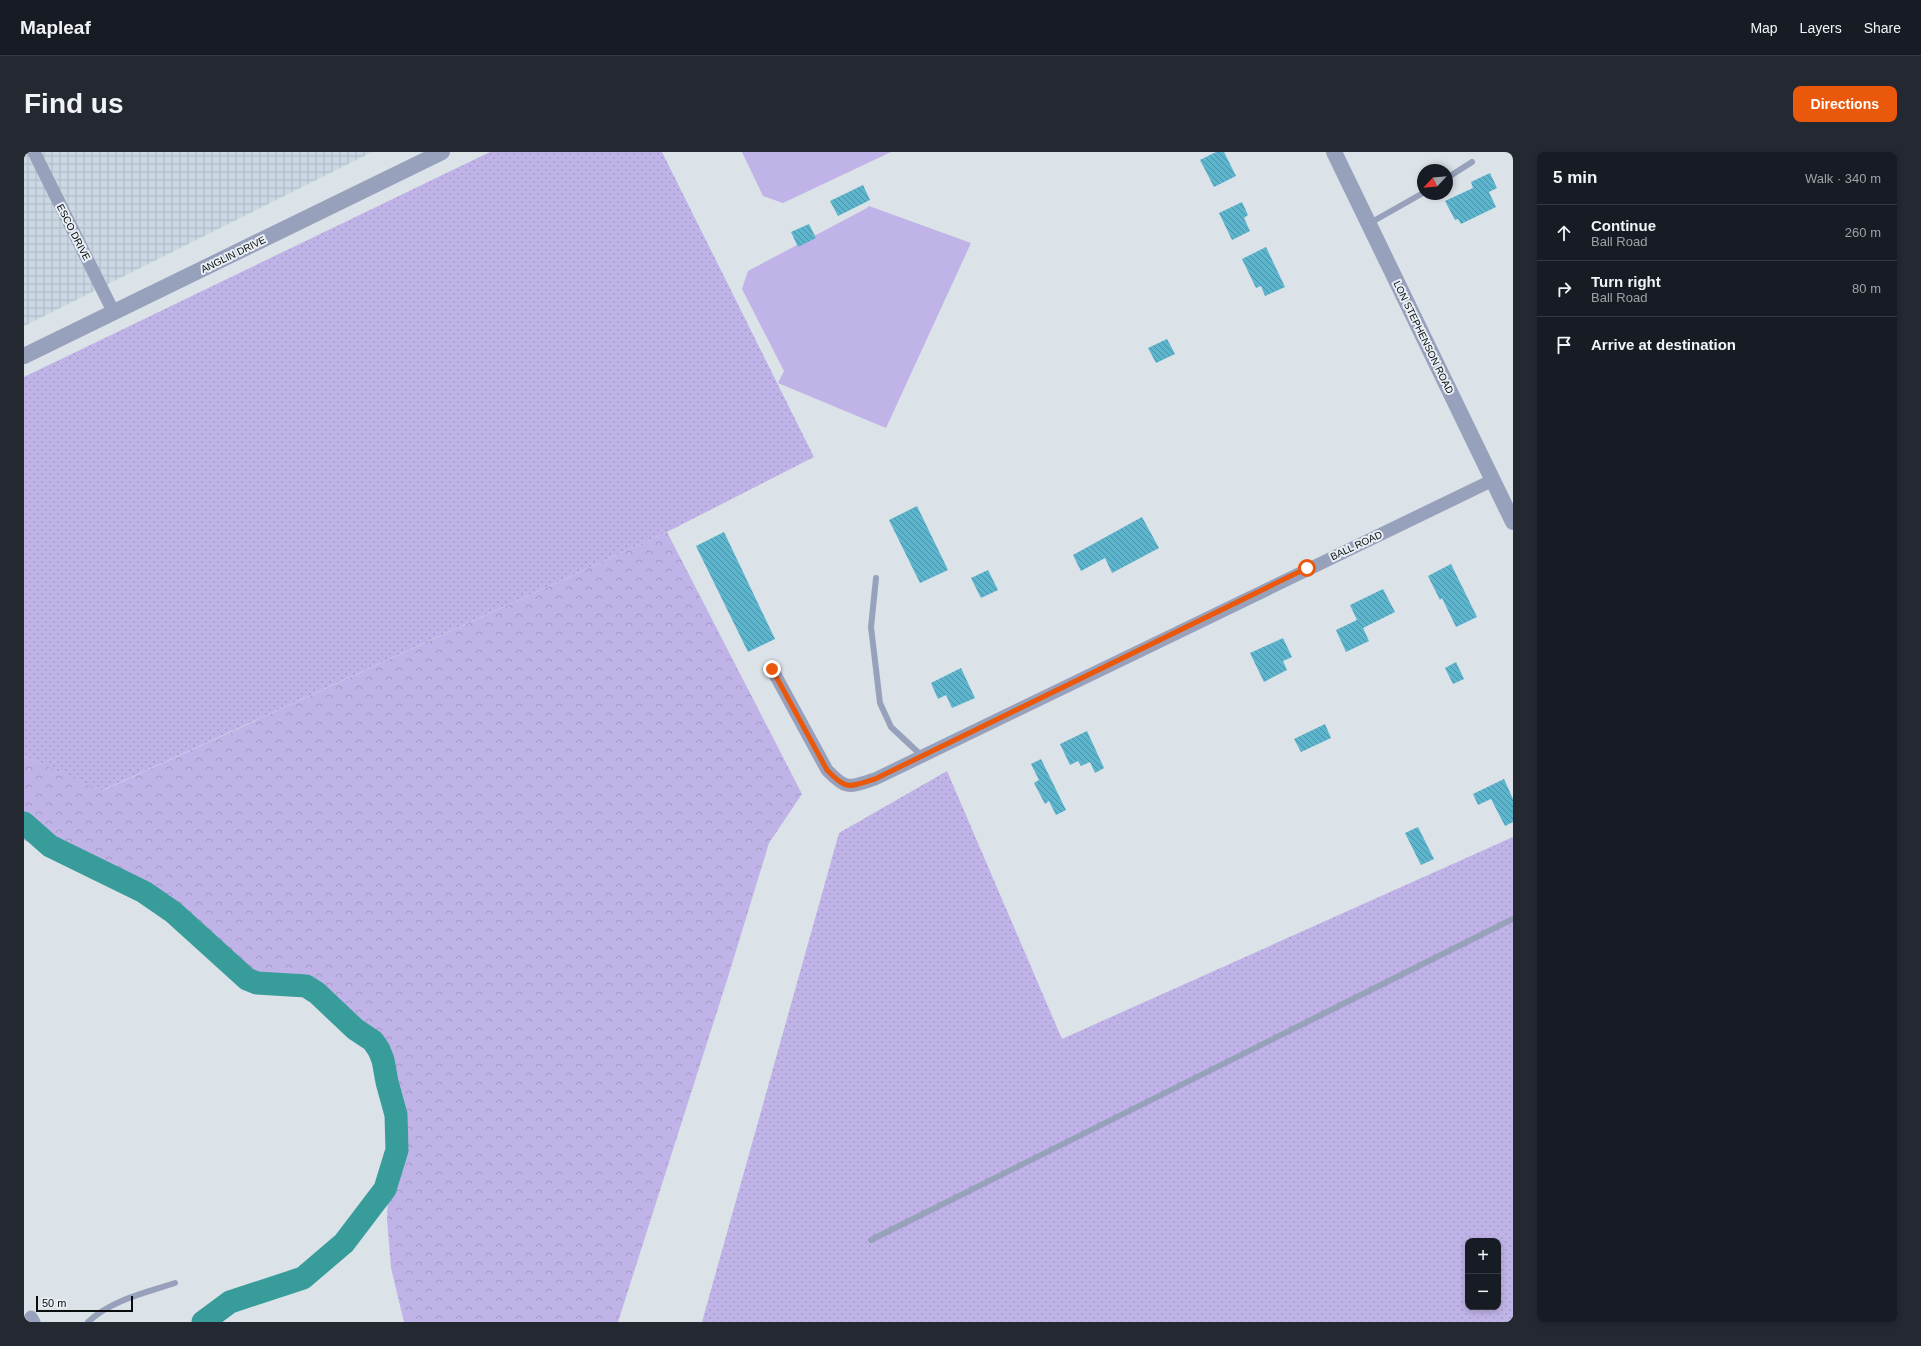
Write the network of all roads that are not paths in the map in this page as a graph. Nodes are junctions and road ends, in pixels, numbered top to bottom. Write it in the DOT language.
graph roads {
  1 [pos="34,152"];
  2 [pos="442,152"];
  3 [pos="1334,152"];
  4 [pos="1472,162"];
  5 [pos="1453,174"];
  6 [pos="1417,196"];
  7 [pos="1368,223"];
  8 [pos="114,313"];
  9 [pos="24,356"];
  10 [pos="1493,480"];
  11 [pos="1513,522"];
  12 [pos="876,578"];
  13 [pos="772,669"];
  14 [pos="922,756"];
  15 [pos="1513,919"];
  16 [pos="871,1240"];
  17 [pos="175,1283"];
  18 [pos="88,1322"];
  1 -- 8 [label="street, ESCO DRIVE"];
  2 -- 8 [label="street, ANGLIN DRIVE"];
  3 -- 7 [label="street, LON STEPHENSON ROAD"];
  4 -- 5 [label="lane"];
  6 -- 7 [label="lane"];
  7 -- 10 [label="street, LON STEPHENSON ROAD"];
  8 -- 9 [label="street, ANGLIN DRIVE"];
  10 -- 11 [label="street, LON STEPHENSON ROAD"];
  10 -- 14 [label="street, BALL ROAD"];
  12 -- 14 [label="lane"];
  13 -- 14 [label="street, BALL ROAD"];
  15 -- 16 [label="lane"];
  17 -- 18 [label="lane"];
}
